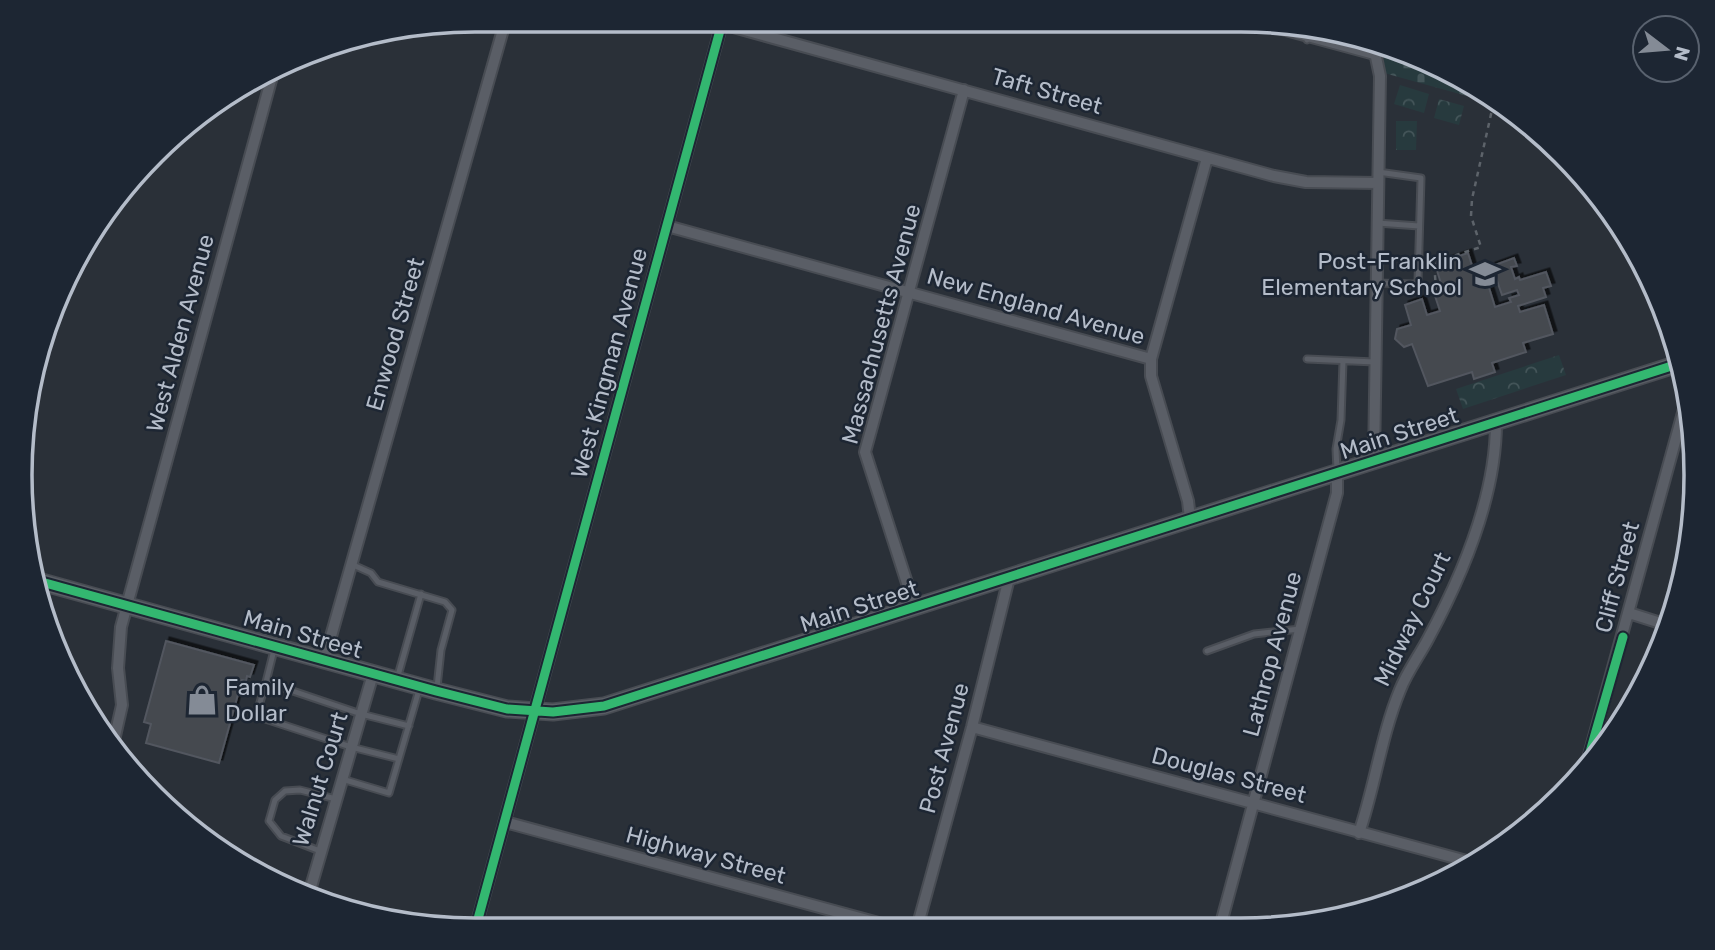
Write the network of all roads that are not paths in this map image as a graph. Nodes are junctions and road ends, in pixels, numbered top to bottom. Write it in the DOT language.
graph roads {
  1 [pos="503,31"];
  2 [pos="720,31"];
  3 [pos="751,31"];
  4 [pos="1285,34"];
  5 [pos="1308,37"];
  6 [pos="1307,40"];
  7 [pos="1377,53"];
  8 [pos="1376,57"];
  9 [pos="272,81"];
  10 [pos="964,90"];
  11 [pos="1207,158"];
  12 [pos="1378,177"];
  13 [pos="1377,223"];
  14 [pos="667,226"];
  15 [pos="1419,226"];
  16 [pos="1376,283"];
  17 [pos="910,292"];
  18 [pos="1151,359"];
  19 [pos="1307,359"];
  20 [pos="1343,361"];
  21 [pos="1375,362"];
  22 [pos="1670,367"];
  23 [pos="1496,422"];
  24 [pos="1681,422"];
  25 [pos="1374,461"];
  26 [pos="1337,473"];
  27 [pos="1190,518"];
  28 [pos="351,564"];
  29 [pos="1009,579"];
  30 [pos="45,583"];
  31 [pos="421,594"];
  32 [pos="128,605"];
  33 [pos="915,608"];
  34 [pos="1629,613"];
  35 [pos="1658,622"];
  36 [pos="1300,629"];
  37 [pos="275,647"];
  38 [pos="1207,651"];
  39 [pos="324,661"];
  40 [pos="373,674"];
  41 [pos="397,680"];
  42 [pos="266,682"];
  43 [pos="420,687"];
  44 [pos="436,691"];
  45 [pos="535,712"];
  46 [pos="361,714"];
  47 [pos="409,726"];
  48 [pos="972,727"];
  49 [pos="115,734"];
  50 [pos="1592,745"];
  51 [pos="351,747"];
  52 [pos="399,759"];
  53 [pos="342,779"];
  54 [pos="336,799"];
  55 [pos="1254,803"];
  56 [pos="505,822"];
  57 [pos="1359,833"];
  58 [pos="320,851"];
  59 [pos="1461,860"];
  60 [pos="311,887"];
  61 [pos="478,918"];
  62 [pos="860,918"];
  63 [pos="920,918"];
  64 [pos="1222,918"];
  1 -- 28 [label="street, Enwood Street"];
  2 -- 14 [label="street, West Kingman Avenue"];
  3 -- 10 [label="street, Taft Street"];
  4 -- 6 [label="lane"];
  5 -- 6 [label="lane"];
  6 -- 8 [label="lane"];
  7 -- 8 [label="lane"];
  8 -- 12 [label="street"];
  9 -- 32 [label="street, West Alden Avenue"];
  10 -- 11 [label="street, Taft Street"];
  10 -- 17 [label="street, Massachusetts Avenue"];
  11 -- 12 [label="street, Taft Street"];
  11 -- 18 [label="street"];
  12 -- 13 [label="street"];
  12 -- 15 [label="lane"];
  13 -- 15 [label="lane"];
  13 -- 16 [label="street"];
  14 -- 17 [label="street, New England Avenue"];
  14 -- 45 [label="street, West Kingman Avenue"];
  15 -- 16 [label="lane"];
  16 -- 21 [label="street"];
  17 -- 18 [label="street, New England Avenue"];
  17 -- 33 [label="street, Massachusetts Avenue"];
  18 -- 27 [label="street"];
  19 -- 20 [label="lane"];
  20 -- 21 [label="lane"];
  20 -- 26 [label="lane"];
  21 -- 25 [label="street"];
  22 -- 23 [label="street, Main Street"];
  23 -- 25 [label="street, Main Street"];
  23 -- 57 [label="street, Midway Court"];
  24 -- 34 [label="street, Cliff Street"];
  25 -- 26 [label="street, Main Street"];
  26 -- 27 [label="street, Main Street"];
  26 -- 36 [label="street, Lathrop Avenue"];
  27 -- 29 [label="street, Main Street"];
  28 -- 31 [label="lane"];
  28 -- 39 [label="street, Enwood Street"];
  29 -- 33 [label="street, Main Street"];
  29 -- 48 [label="street, Post Avenue"];
  30 -- 32 [label="street, Main Street"];
  31 -- 41 [label="lane"];
  31 -- 44 [label="lane"];
  32 -- 37 [label="street, Main Street"];
  32 -- 49 [label="street, West Alden Avenue"];
  33 -- 45 [label="street, Main Street"];
  34 -- 35 [label="street"];
  34 -- 50 [label="street, Cliff Street"];
  36 -- 38 [label="lane"];
  36 -- 55 [label="street, Lathrop Avenue"];
  37 -- 39 [label="street, Main Street"];
  37 -- 42 [label="lane"];
  39 -- 40 [label="street, Main Street"];
  40 -- 41 [label="street, Main Street"];
  40 -- 46 [label="street, Walnut Court"];
  41 -- 43 [label="street, Main Street"];
  42 -- 46 [label="lane"];
  42 -- 51 [label="lane"];
  43 -- 44 [label="street, Main Street"];
  43 -- 47 [label="lane"];
  44 -- 45 [label="street, Main Street"];
  45 -- 56 [label="street, West Kingman Avenue"];
  46 -- 47 [label="lane"];
  46 -- 51 [label="street, Walnut Court"];
  47 -- 52 [label="lane"];
  48 -- 55 [label="street, Douglas Street"];
  48 -- 63 [label="street, Post Avenue"];
  51 -- 52 [label="lane"];
  51 -- 53 [label="street, Walnut Court"];
  52 -- 53 [label="lane"];
  53 -- 54 [label="street, Walnut Court"];
  54 -- 58 [label="street, Walnut Court"];
  54 -- 58 [label="lane"];
  55 -- 57 [label="street, Douglas Street"];
  55 -- 64 [label="street, Lathrop Avenue"];
  56 -- 61 [label="street, West Kingman Avenue"];
  56 -- 62 [label="street, Highway Street"];
  57 -- 59 [label="street, Douglas Street"];
  58 -- 60 [label="street, Walnut Court"];
}
